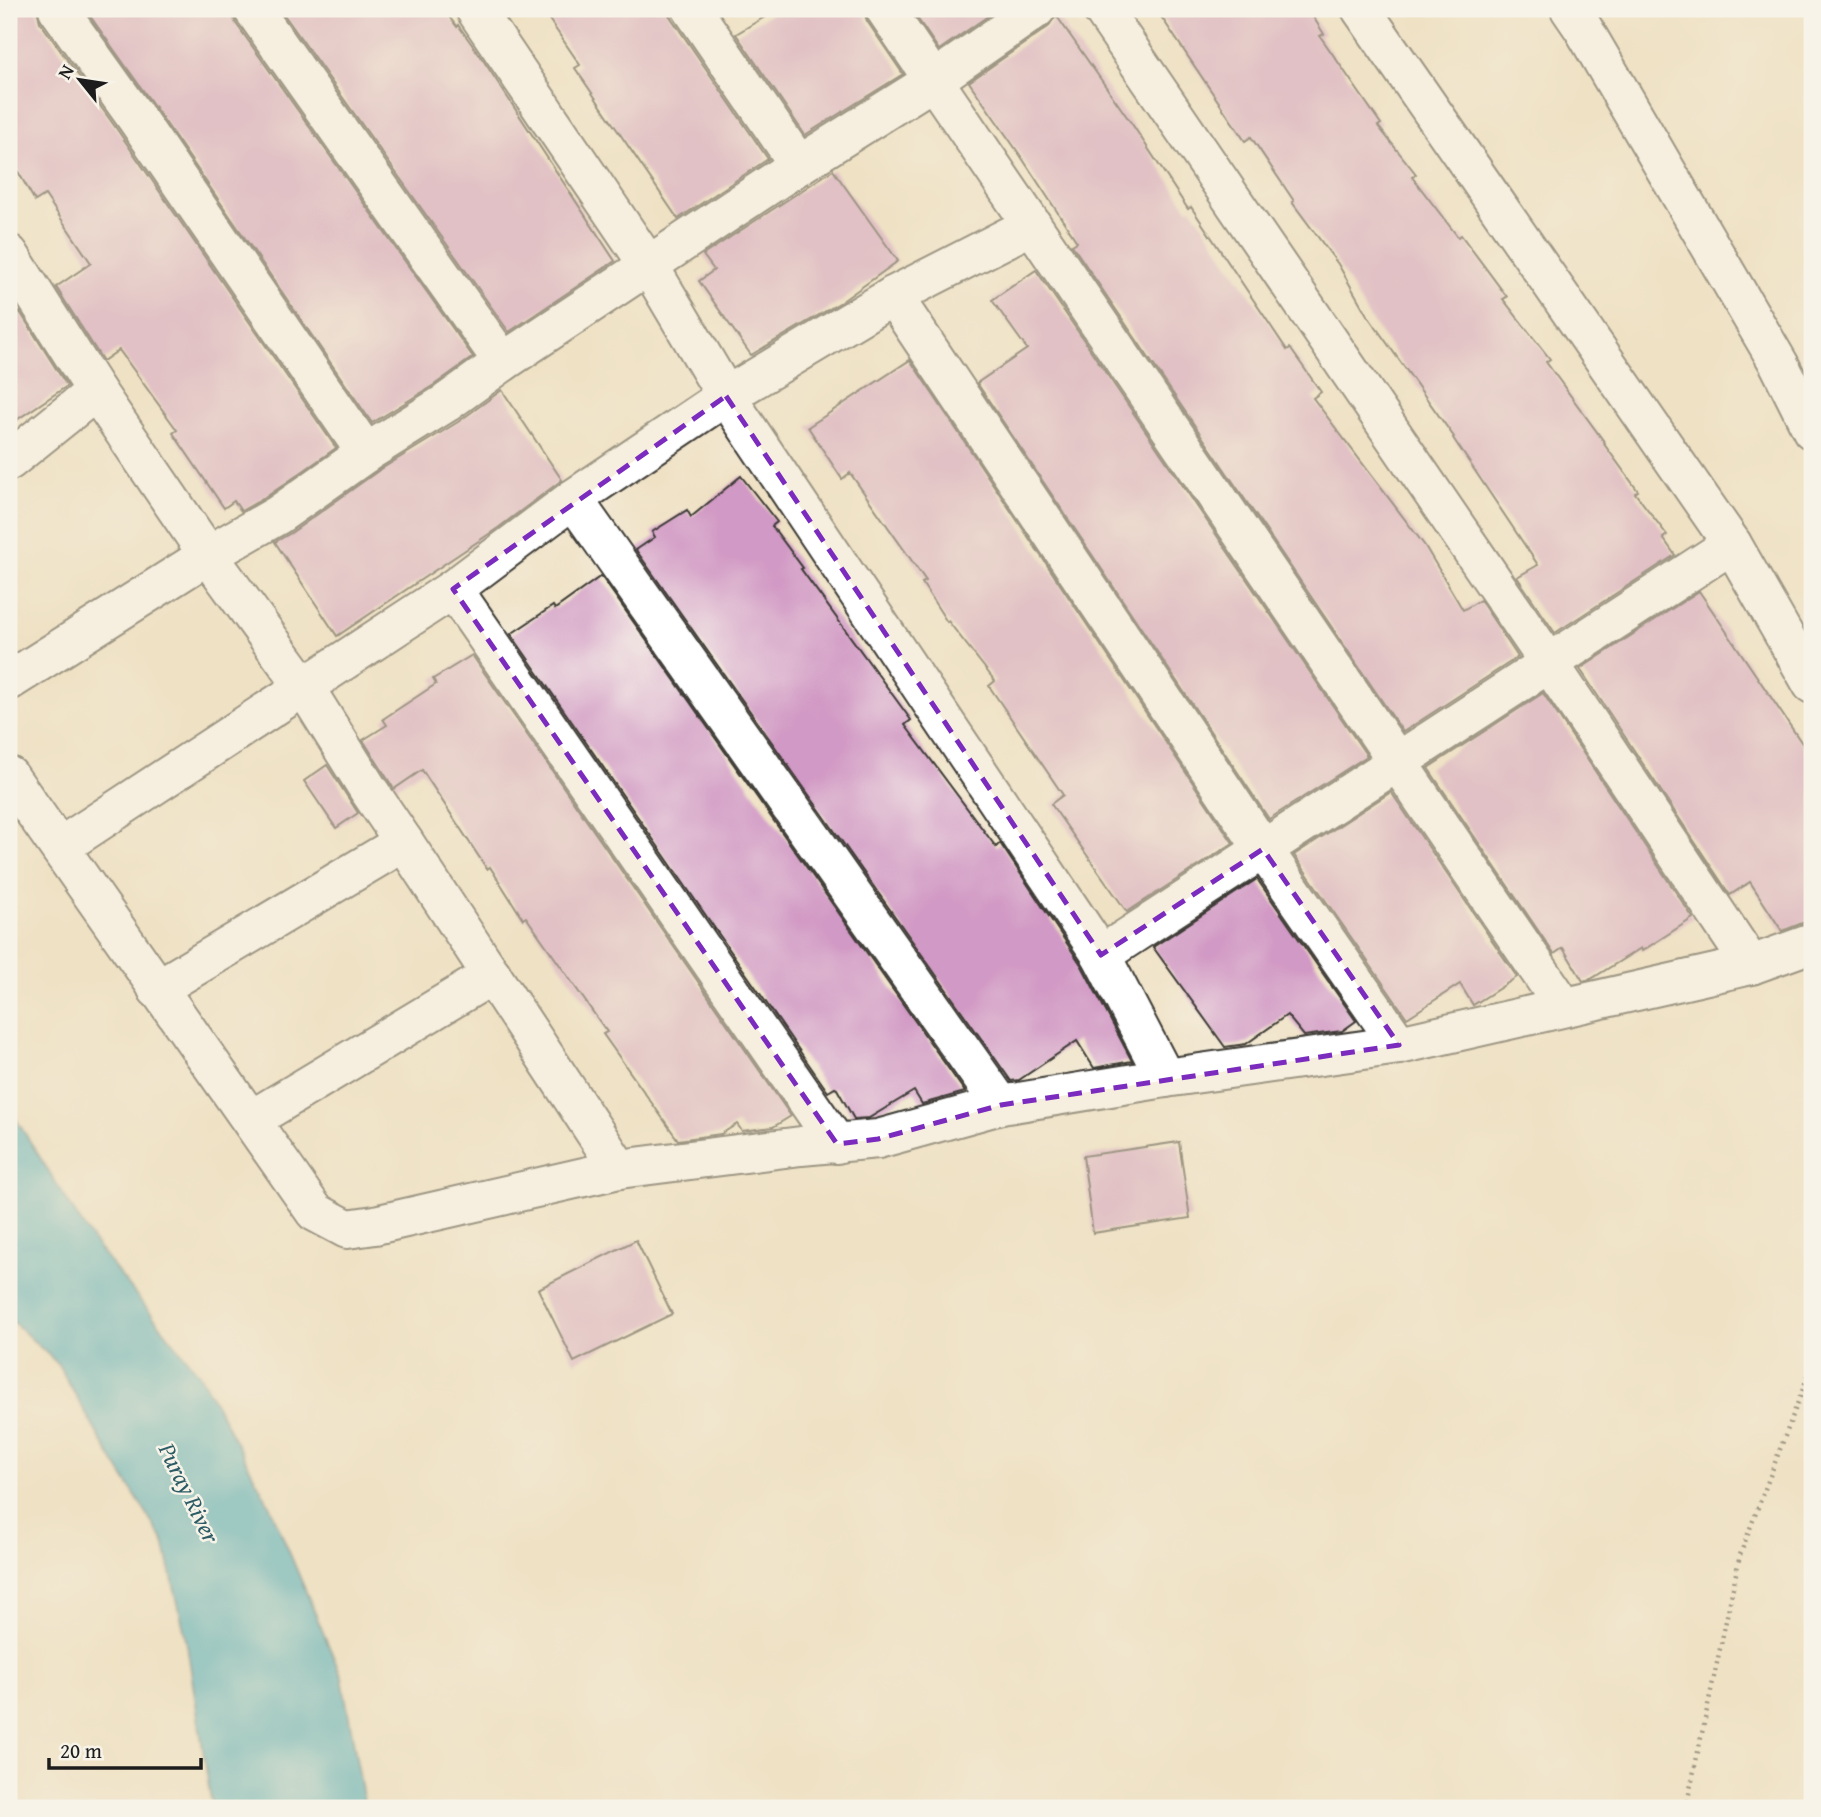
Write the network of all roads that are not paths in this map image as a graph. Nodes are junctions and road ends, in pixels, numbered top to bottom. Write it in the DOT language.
graph roads {
  1 [pos="58,9"];
  2 [pos="253,9"];
  3 [pos="475,9"];
  4 [pos="692,9"];
  5 [pos="886,9"];
  6 [pos="1036,9"];
  7 [pos="1102,9"];
  8 [pos="1361,9"];
  9 [pos="1570,9"];
  10 [pos="934,80"];
  11 [pos="799,165"];
  12 [pos="1032,225"];
  13 [pos="9,254"];
  14 [pos="649,266"];
  15 [pos="893,296"];
  16 [pos="503,362"];
  17 [pos="96,390"];
  18 [pos="726,396"];
  19 [pos="1812,430"];
  20 [pos="366,453"];
  21 [pos="9,461"];
  22 [pos="573,499"];
  23 [pos="1732,544"];
  24 [pos="208,555"];
  25 [pos="453,589"];
  26 [pos="1549,663"];
  27 [pos="9,681"];
  28 [pos="1812,684"];
  29 [pos="305,688"];
  30 [pos="1397,762"];
  31 [pos="9,776"];
  32 [pos="404,842"];
  33 [pos="60,847"];
  34 [pos="1263,849"];
  35 [pos="1812,943"];
  36 [pos="1101,955"];
  37 [pos="1751,965"];
  38 [pos="492,975"];
  39 [pos="157,989"];
  40 [pos="1564,1007"];
  41 [pos="1399,1045"];
  42 [pos="1165,1078"];
  43 [pos="1002,1105"];
  44 [pos="251,1120"];
  45 [pos="838,1144"];
  46 [pos="619,1169"];
  1 -- 20 [label="street"];
  2 -- 16 [label="street"];
  3 -- 14 [label="street"];
  4 -- 11 [label="street"];
  5 -- 10 [label="street"];
  6 -- 10 [label="street"];
  7 -- 26 [label="street"];
  8 -- 23 [label="street"];
  9 -- 19 [label="street"];
  10 -- 11 [label="street"];
  10 -- 12 [label="street"];
  11 -- 14 [label="street"];
  12 -- 15 [label="street"];
  12 -- 30 [label="street"];
  13 -- 17 [label="street"];
  14 -- 16 [label="street"];
  14 -- 18 [label="street"];
  15 -- 18 [label="street"];
  15 -- 34 [label="street"];
  16 -- 20 [label="street"];
  17 -- 21 [label="street"];
  17 -- 24 [label="street"];
  18 -- 22 [label="street"];
  18 -- 36 [label="street"];
  20 -- 24 [label="street"];
  22 -- 25 [label="street"];
  22 -- 43 [label="street"];
  23 -- 26 [label="street"];
  23 -- 28 [label="street"];
  24 -- 27 [label="street"];
  24 -- 29 [label="street"];
  25 -- 29 [label="street"];
  25 -- 45 [label="street"];
  26 -- 30 [label="street"];
  26 -- 37 [label="street"];
  29 -- 32 [label="street"];
  29 -- 33 [label="street"];
  30 -- 34 [label="street"];
  30 -- 40 [label="street"];
  31 -- 33 [label="street"];
  32 -- 38 [label="street"];
  32 -- 39 [label="street"];
  33 -- 39 [label="street"];
  34 -- 36 [label="street"];
  34 -- 41 [label="street"];
  35 -- 37 [label="street"];
  36 -- 42 [label="street"];
  37 -- 40 [label="street"];
  38 -- 44 [label="street"];
  38 -- 46 [label="street"];
  39 -- 44 [label="street"];
  40 -- 41 [label="street"];
  41 -- 42 [label="street"];
  42 -- 43 [label="street"];
  43 -- 45 [label="street"];
  44 -- 46 [label="street"];
  45 -- 46 [label="street"];
}
